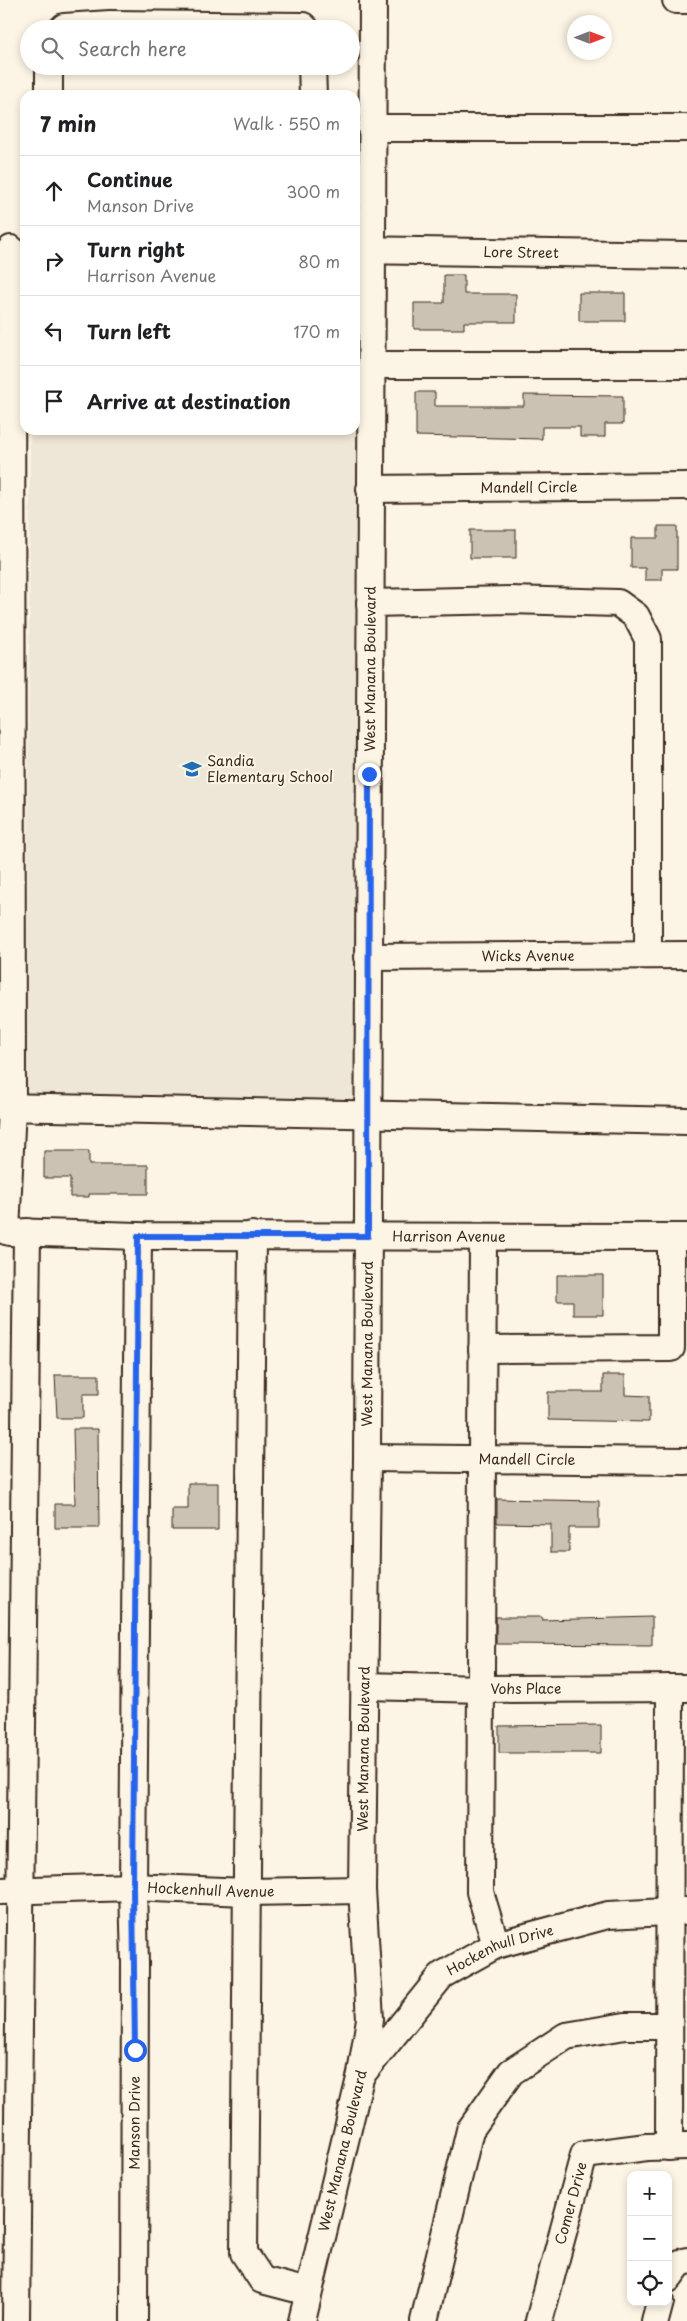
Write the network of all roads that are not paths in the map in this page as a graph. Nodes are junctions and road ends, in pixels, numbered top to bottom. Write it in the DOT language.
graph roads {
  1 [pos="372,0"];
  2 [pos="676,0"];
  3 [pos="687,0"];
  4 [pos="49,75"];
  5 [pos="312,75"];
  6 [pos="49,90"];
  7 [pos="313,90"];
  8 [pos="371,128"];
  9 [pos="687,128"];
  10 [pos="12,249"];
  11 [pos="363,250"];
  12 [pos="687,255"];
  13 [pos="371,365"];
  14 [pos="687,366"];
  15 [pos="7,377"];
  16 [pos="687,486"];
  17 [pos="370,489"];
  18 [pos="6,501"];
  19 [pos="370,602"];
  20 [pos="6,622"];
  21 [pos="6,739"];
  22 [pos="6,863"];
  23 [pos="648,955"];
  24 [pos="687,955"];
  25 [pos="368,957"];
  26 [pos="6,987"];
  27 [pos="6,1107"];
  28 [pos="368,1114"];
  29 [pos="687,1121"];
  30 [pos="11,1232"];
  31 [pos="252,1235"];
  32 [pos="138,1236"];
  33 [pos="368,1236"];
  34 [pos="483,1237"];
  35 [pos="679,1237"];
  36 [pos="482,1349"];
  37 [pos="367,1458"];
  38 [pos="484,1458"];
  39 [pos="687,1461"];
  40 [pos="365,1686"];
  41 [pos="679,1688"];
  42 [pos="482,1689"];
  43 [pos="133,1887"];
  44 [pos="362,1890"];
  45 [pos="9,1892"];
  46 [pos="245,1892"];
  47 [pos="678,1911"];
  48 [pos="496,1945"];
  49 [pos="668,2026"];
  50 [pos="361,2074"];
  51 [pos="678,2146"];
  52 [pos="687,2261"];
  53 [pos="672,2274"];
  54 [pos="308,2292"];
  55 [pos="659,2306"];
  56 [pos="16,2321"];
  57 [pos="134,2321"];
  58 [pos="302,2321"];
  59 [pos="424,2321"];
  60 [pos="539,2321"];
  61 [pos="655,2321"];
  1 -- 8 [label="street, West Manana Boulevard"];
  2 -- 3 [label="street"];
  4 -- 6 [label="street"];
  5 -- 7 [label="street"];
  8 -- 9 [label="street"];
  8 -- 11 [label="street, West Manana Boulevard"];
  10 -- 15 [label="street"];
  11 -- 12 [label="street, Lore Street"];
  11 -- 13 [label="street, West Manana Boulevard"];
  13 -- 14 [label="street"];
  13 -- 17 [label="street, West Manana Boulevard"];
  15 -- 18 [label="street"];
  16 -- 17 [label="street, Mandell Circle"];
  17 -- 19 [label="street, West Manana Boulevard"];
  18 -- 20 [label="street"];
  19 -- 23 [label="street"];
  19 -- 25 [label="street, West Manana Boulevard"];
  20 -- 21 [label="street"];
  21 -- 22 [label="street"];
  22 -- 26 [label="street"];
  23 -- 24 [label="street, Wicks Avenue"];
  23 -- 25 [label="street, Wicks Avenue"];
  25 -- 28 [label="street, West Manana Boulevard"];
  26 -- 27 [label="street"];
  27 -- 28 [label="street"];
  27 -- 30 [label="street"];
  28 -- 29 [label="street"];
  28 -- 33 [label="street, West Manana Boulevard"];
  30 -- 32 [label="street, Harrison Avenue"];
  30 -- 45 [label="street"];
  31 -- 32 [label="street, Harrison Avenue"];
  31 -- 33 [label="street, Harrison Avenue"];
  31 -- 46 [label="street"];
  32 -- 43 [label="street, Manson Drive"];
  33 -- 34 [label="street, Harrison Avenue"];
  33 -- 37 [label="street, West Manana Boulevard"];
  34 -- 35 [label="street, Harrison Avenue"];
  34 -- 36 [label="street"];
  35 -- 36 [label="street"];
  36 -- 38 [label="street"];
  37 -- 38 [label="street, Mandell Circle"];
  37 -- 40 [label="street, West Manana Boulevard"];
  38 -- 39 [label="street, Mandell Circle"];
  38 -- 42 [label="street"];
  40 -- 42 [label="street, Vohs Place"];
  40 -- 44 [label="street, West Manana Boulevard"];
  41 -- 42 [label="street, Vohs Place"];
  41 -- 47 [label="street"];
  42 -- 48 [label="street"];
  43 -- 45 [label="street, Hockenhull Avenue"];
  43 -- 46 [label="street, Hockenhull Avenue"];
  43 -- 57 [label="street, Manson Drive"];
  44 -- 46 [label="street, Hockenhull Avenue"];
  44 -- 50 [label="street, West Manana Boulevard"];
  45 -- 56 [label="street"];
  46 -- 54 [label="street"];
  47 -- 48 [label="street, Hockenhull Drive"];
  47 -- 49 [label="street"];
  48 -- 50 [label="street, Hockenhull Drive"];
  49 -- 51 [label="street"];
  49 -- 59 [label="street"];
  50 -- 54 [label="street, West Manana Boulevard"];
  51 -- 60 [label="street, Comer Drive"];
  52 -- 53 [label="street"];
  54 -- 58 [label="street, West Manana Boulevard"];
  55 -- 61 [label="street"];
}
